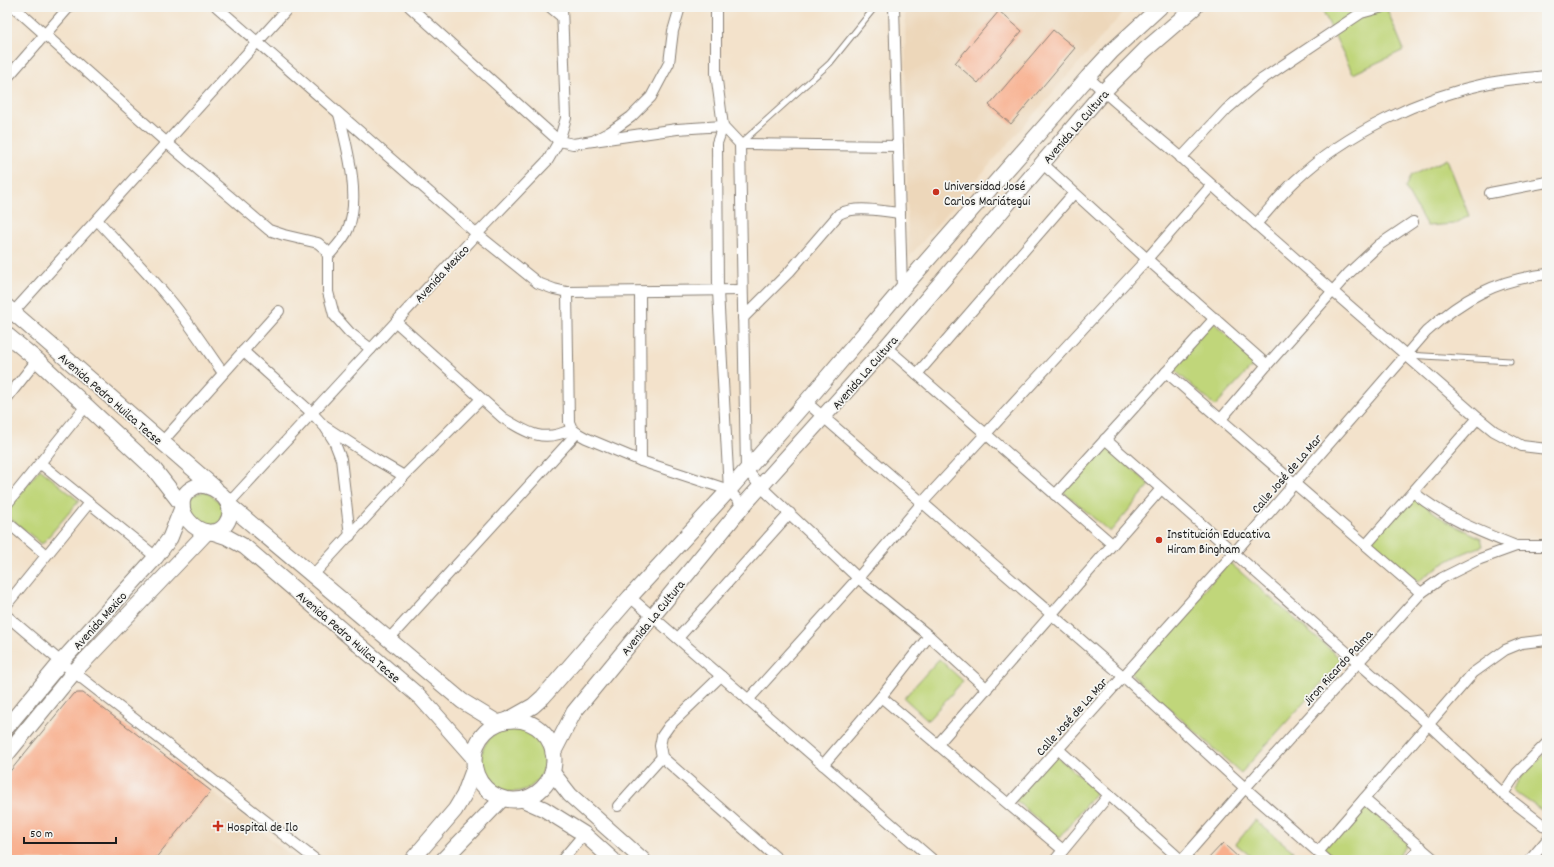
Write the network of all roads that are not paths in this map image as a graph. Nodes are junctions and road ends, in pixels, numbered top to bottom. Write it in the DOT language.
graph roads {
  1 [pos="14,7"];
  2 [pos="69,7"];
  3 [pos="217,7"];
  4 [pos="289,7"];
  5 [pos="410,7"];
  6 [pos="550,7"];
  7 [pos="680,7"];
  8 [pos="716,7"];
  9 [pos="875,7"];
  10 [pos="894,7"];
  11 [pos="1160,7"];
  12 [pos="1195,7"];
  13 [pos="1383,7"];
  14 [pos="562,12"];
  15 [pos="46,34"];
  16 [pos="257,43"];
  17 [pos="1547,76"];
  18 [pos="1088,77"];
  19 [pos="7,78"];
  20 [pos="1103,92"];
  21 [pos="339,114"];
  22 [pos="723,126"];
  23 [pos="559,141"];
  24 [pos="593,141"];
  25 [pos="166,143"];
  26 [pos="740,144"];
  27 [pos="898,146"];
  28 [pos="1181,158"];
  29 [pos="1042,164"];
  30 [pos="1547,182"];
  31 [pos="1211,186"];
  32 [pos="1074,193"];
  33 [pos="1490,193"];
  34 [pos="900,213"];
  35 [pos="97,220"];
  36 [pos="1413,222"];
  37 [pos="1256,224"];
  38 [pos="477,234"];
  39 [pos="328,256"];
  40 [pos="1147,260"];
  41 [pos="1547,274"];
  42 [pos="902,289"];
  43 [pos="742,290"];
  44 [pos="718,291"];
  45 [pos="1333,291"];
  46 [pos="567,292"];
  47 [pos="640,292"];
  48 [pos="279,311"];
  49 [pos="9,313"];
  50 [pos="743,318"];
  51 [pos="1214,318"];
  52 [pos="396,322"];
  53 [pos="7,335"];
  54 [pos="886,347"];
  55 [pos="371,349"];
  56 [pos="242,351"];
  57 [pos="1406,355"];
  58 [pos="37,360"];
  59 [pos="1510,361"];
  60 [pos="1267,365"];
  61 [pos="1166,372"];
  62 [pos="223,373"];
  63 [pos="917,374"];
  64 [pos="7,398"];
  65 [pos="481,399"];
  66 [pos="806,402"];
  67 [pos="86,406"];
  68 [pos="312,413"];
  69 [pos="823,418"];
  70 [pos="1478,418"];
  71 [pos="1221,419"];
  72 [pos="325,427"];
  73 [pos="575,431"];
  74 [pos="986,433"];
  75 [pos="1105,439"];
  76 [pos="162,442"];
  77 [pos="1547,449"];
  78 [pos="641,461"];
  79 [pos="40,464"];
  80 [pos="746,469"];
  81 [pos="404,476"];
  82 [pos="1294,483"];
  83 [pos="761,487"];
  84 [pos="215,488"];
  85 [pos="1161,489"];
  86 [pos="729,490"];
  87 [pos="1413,492"];
  88 [pos="1055,495"];
  89 [pos="89,503"];
  90 [pos="922,503"];
  91 [pos="7,504"];
  92 [pos="229,504"];
  93 [pos="182,506"];
  94 [pos="743,506"];
  95 [pos="790,513"];
  96 [pos="7,522"];
  97 [pos="210,532"];
  98 [pos="350,536"];
  99 [pos="1112,544"];
  100 [pos="1366,545"];
  101 [pos="1516,546"];
  102 [pos="1547,546"];
  103 [pos="1234,553"];
  104 [pos="46,555"];
  105 [pos="156,557"];
  106 [pos="313,575"];
  107 [pos="858,578"];
  108 [pos="1421,593"];
  109 [pos="630,597"];
  110 [pos="7,604"];
  111 [pos="1050,615"];
  112 [pos="7,616"];
  113 [pos="653,616"];
  114 [pos="929,636"];
  115 [pos="678,638"];
  116 [pos="388,640"];
  117 [pos="1547,640"];
  118 [pos="61,662"];
  119 [pos="1358,663"];
  120 [pos="74,672"];
  121 [pos="722,676"];
  122 [pos="1124,677"];
  123 [pos="987,689"];
  124 [pos="882,697"];
  125 [pos="748,700"];
  126 [pos="503,721"];
  127 [pos="1428,724"];
  128 [pos="7,727"];
  129 [pos="938,744"];
  130 [pos="1547,744"];
  131 [pos="1058,749"];
  132 [pos="7,754"];
  133 [pos="554,754"];
  134 [pos="662,757"];
  135 [pos="474,762"];
  136 [pos="823,765"];
  137 [pos="552,772"];
  138 [pos="1244,788"];
  139 [pos="1503,794"];
  140 [pos="1109,795"];
  141 [pos="502,799"];
  142 [pos="1364,799"];
  143 [pos="524,800"];
  144 [pos="1009,804"];
  145 [pos="618,806"];
  146 [pos="1547,828"];
  147 [pos="584,834"];
  148 [pos="1547,840"];
  149 [pos="1421,847"];
  150 [pos="1063,850"];
  151 [pos="1318,852"];
  152 [pos="316,860"];
  153 [pos="412,860"];
  154 [pos="443,860"];
  155 [pos="562,860"];
  156 [pos="613,860"];
  157 [pos="643,860"];
  158 [pos="779,860"];
  159 [pos="932,860"];
  160 [pos="1055,860"];
  161 [pos="1181,860"];
  162 [pos="1327,860"];
  163 [pos="1410,860"];
  164 [pos="1435,860"];
  165 [pos="1530,860"];
  1 -- 15 [label="street"];
  2 -- 15 [label="street"];
  3 -- 16 [label="street"];
  4 -- 16 [label="street"];
  5 -- 23 [label="street"];
  6 -- 14 [label="street"];
  7 -- 24 [label="street"];
  8 -- 22 [label="street"];
  9 -- 26 [label="lane"];
  10 -- 27 [label="street"];
  11 -- 18 [label="main road, Avenida La Cultura"];
  12 -- 20 [label="main road, Avenida La Cultura"];
  13 -- 28 [label="street"];
  14 -- 23 [label="street, Avenida Mexico"];
  15 -- 19 [label="street"];
  15 -- 25 [label="street"];
  16 -- 21 [label="street"];
  16 -- 25 [label="street"];
  17 -- 37 [label="street"];
  18 -- 20 [label="street"];
  18 -- 42 [label="main road, Avenida La Cultura"];
  20 -- 28 [label="street"];
  20 -- 29 [label="main road, Avenida La Cultura"];
  21 -- 38 [label="street"];
  21 -- 39 [label="street"];
  22 -- 24 [label="street"];
  22 -- 26 [label="street"];
  22 -- 44 [label="street"];
  23 -- 24 [label="street"];
  23 -- 38 [label="street, Avenida Mexico"];
  25 -- 35 [label="street"];
  25 -- 39 [label="street"];
  26 -- 27 [label="street"];
  26 -- 43 [label="street"];
  27 -- 34 [label="street"];
  28 -- 31 [label="street"];
  29 -- 32 [label="street"];
  29 -- 54 [label="main road, Avenida La Cultura"];
  30 -- 33 [label="street"];
  31 -- 37 [label="street"];
  31 -- 40 [label="street"];
  32 -- 40 [label="street"];
  32 -- 63 [label="street"];
  34 -- 42 [label="street"];
  34 -- 50 [label="street"];
  35 -- 49 [label="street"];
  35 -- 62 [label="street"];
  36 -- 45 [label="street"];
  37 -- 45 [label="street"];
  38 -- 46 [label="street"];
  38 -- 52 [label="street, Avenida Mexico"];
  39 -- 55 [label="street"];
  40 -- 51 [label="street"];
  40 -- 74 [label="street"];
  41 -- 57 [label="street, Calle José de La Mar"];
  42 -- 66 [label="main road, Avenida La Cultura"];
  43 -- 44 [label="street"];
  43 -- 50 [label="street"];
  44 -- 47 [label="street"];
  44 -- 86 [label="street"];
  45 -- 57 [label="street"];
  45 -- 60 [label="street"];
  46 -- 47 [label="street"];
  46 -- 73 [label="street"];
  47 -- 78 [label="street"];
  48 -- 56 [label="street"];
  49 -- 76 [label="main road, Avenida Pedro Huilca Tecse"];
  50 -- 80 [label="street"];
  51 -- 60 [label="street"];
  51 -- 61 [label="street"];
  52 -- 55 [label="street, Avenida Mexico"];
  52 -- 65 [label="street"];
  53 -- 58 [label="main road, Avenida Pedro Huilca Tecse"];
  54 -- 63 [label="street"];
  54 -- 69 [label="main road, Avenida La Cultura"];
  55 -- 68 [label="street, Avenida Mexico"];
  56 -- 62 [label="street"];
  56 -- 68 [label="street"];
  57 -- 59 [label="lane"];
  57 -- 70 [label="street"];
  57 -- 82 [label="street, Calle José de La Mar"];
  58 -- 64 [label="street"];
  58 -- 67 [label="main road, Avenida Pedro Huilca Tecse"];
  60 -- 71 [label="street"];
  61 -- 71 [label="street"];
  61 -- 75 [label="street"];
  62 -- 76 [label="street"];
  63 -- 74 [label="street"];
  65 -- 73 [label="street"];
  65 -- 81 [label="street"];
  66 -- 69 [label="street"];
  66 -- 80 [label="main road, Avenida La Cultura"];
  67 -- 79 [label="street"];
  67 -- 93 [label="main road, Avenida Pedro Huilca Tecse"];
  68 -- 72 [label="street"];
  68 -- 92 [label="street, Avenida Mexico"];
  69 -- 83 [label="main road, Avenida La Cultura"];
  69 -- 90 [label="street"];
  70 -- 77 [label="street"];
  70 -- 87 [label="street"];
  71 -- 82 [label="street"];
  72 -- 81 [label="street"];
  72 -- 98 [label="street"];
  73 -- 78 [label="street"];
  73 -- 116 [label="street"];
  74 -- 88 [label="street"];
  74 -- 90 [label="street"];
  75 -- 85 [label="street"];
  75 -- 88 [label="street"];
  76 -- 84 [label="main road, Avenida Pedro Huilca Tecse"];
  78 -- 86 [label="street"];
  79 -- 89 [label="street"];
  79 -- 91 [label="street"];
  80 -- 83 [label="street"];
  80 -- 86 [label="main road, Avenida La Cultura"];
  81 -- 98 [label="street"];
  82 -- 100 [label="street"];
  82 -- 103 [label="street, Calle José de La Mar"];
  83 -- 94 [label="main road, Avenida La Cultura"];
  83 -- 95 [label="street"];
  84 -- 92 [label="main road"];
  84 -- 93 [label="main road"];
  85 -- 99 [label="street"];
  85 -- 103 [label="street"];
  86 -- 94 [label="street"];
  86 -- 109 [label="main road, Avenida La Cultura"];
  87 -- 100 [label="street"];
  87 -- 101 [label="street"];
  88 -- 99 [label="street"];
  89 -- 104 [label="street"];
  89 -- 105 [label="street"];
  90 -- 107 [label="street"];
  90 -- 111 [label="street"];
  92 -- 97 [label="main road"];
  92 -- 106 [label="main road, Avenida Pedro Huilca Tecse"];
  93 -- 97 [label="main road"];
  93 -- 105 [label="main road, Avenida Mexico"];
  94 -- 113 [label="main road, Avenida La Cultura"];
  95 -- 107 [label="street"];
  95 -- 115 [label="street"];
  96 -- 104 [label="street"];
  97 -- 120 [label="main road"];
  97 -- 135 [label="main road, Avenida Pedro Huilca Tecse"];
  98 -- 106 [label="street"];
  99 -- 111 [label="street"];
  100 -- 108 [label="street"];
  101 -- 102 [label="street, Jiron Ricardo Palma"];
  101 -- 108 [label="street, Jiron Ricardo Palma"];
  103 -- 119 [label="street"];
  103 -- 122 [label="street, Calle José de La Mar"];
  104 -- 110 [label="street"];
  105 -- 118 [label="main road, Avenida Mexico"];
  106 -- 116 [label="main road, Avenida Pedro Huilca Tecse"];
  107 -- 114 [label="street"];
  107 -- 125 [label="street"];
  108 -- 119 [label="street, Jiron Ricardo Palma"];
  109 -- 113 [label="street"];
  109 -- 126 [label="main road, Avenida La Cultura"];
  111 -- 122 [label="street"];
  111 -- 123 [label="street"];
  112 -- 118 [label="street"];
  113 -- 115 [label="street"];
  113 -- 133 [label="main road, Avenida La Cultura"];
  114 -- 123 [label="street"];
  114 -- 124 [label="street"];
  115 -- 121 [label="street"];
  116 -- 126 [label="main road, Avenida Pedro Huilca Tecse"];
  117 -- 127 [label="street"];
  118 -- 120 [label="street"];
  118 -- 128 [label="main road, Avenida Mexico"];
  119 -- 127 [label="street"];
  119 -- 138 [label="street, Jiron Ricardo Palma"];
  120 -- 132 [label="main road"];
  120 -- 152 [label="street"];
  121 -- 125 [label="street"];
  121 -- 134 [label="street"];
  122 -- 131 [label="street, Calle José de La Mar"];
  122 -- 138 [label="street"];
  123 -- 129 [label="street"];
  124 -- 129 [label="street"];
  124 -- 136 [label="street"];
  125 -- 136 [label="street"];
  126 -- 133 [label="main road"];
  126 -- 135 [label="main road"];
  127 -- 139 [label="street"];
  127 -- 142 [label="street"];
  129 -- 144 [label="street"];
  130 -- 139 [label="street"];
  131 -- 140 [label="street"];
  131 -- 144 [label="street, Calle José de La Mar"];
  133 -- 137 [label="main road"];
  134 -- 145 [label="street"];
  134 -- 158 [label="street"];
  135 -- 141 [label="main road"];
  135 -- 153 [label="main road"];
  136 -- 159 [label="street"];
  137 -- 143 [label="main road"];
  137 -- 157 [label="main road"];
  138 -- 151 [label="street"];
  138 -- 161 [label="street, Jiron Ricardo Palma"];
  139 -- 146 [label="street"];
  140 -- 150 [label="street"];
  140 -- 161 [label="street"];
  141 -- 143 [label="main road"];
  141 -- 154 [label="main road"];
  142 -- 149 [label="street"];
  142 -- 151 [label="street"];
  143 -- 147 [label="main road"];
  144 -- 150 [label="street"];
  147 -- 155 [label="street"];
  147 -- 156 [label="main road"];
  148 -- 165 [label="street"];
  149 -- 163 [label="street"];
  149 -- 164 [label="street"];
  150 -- 160 [label="street"];
  151 -- 162 [label="street"];
}
